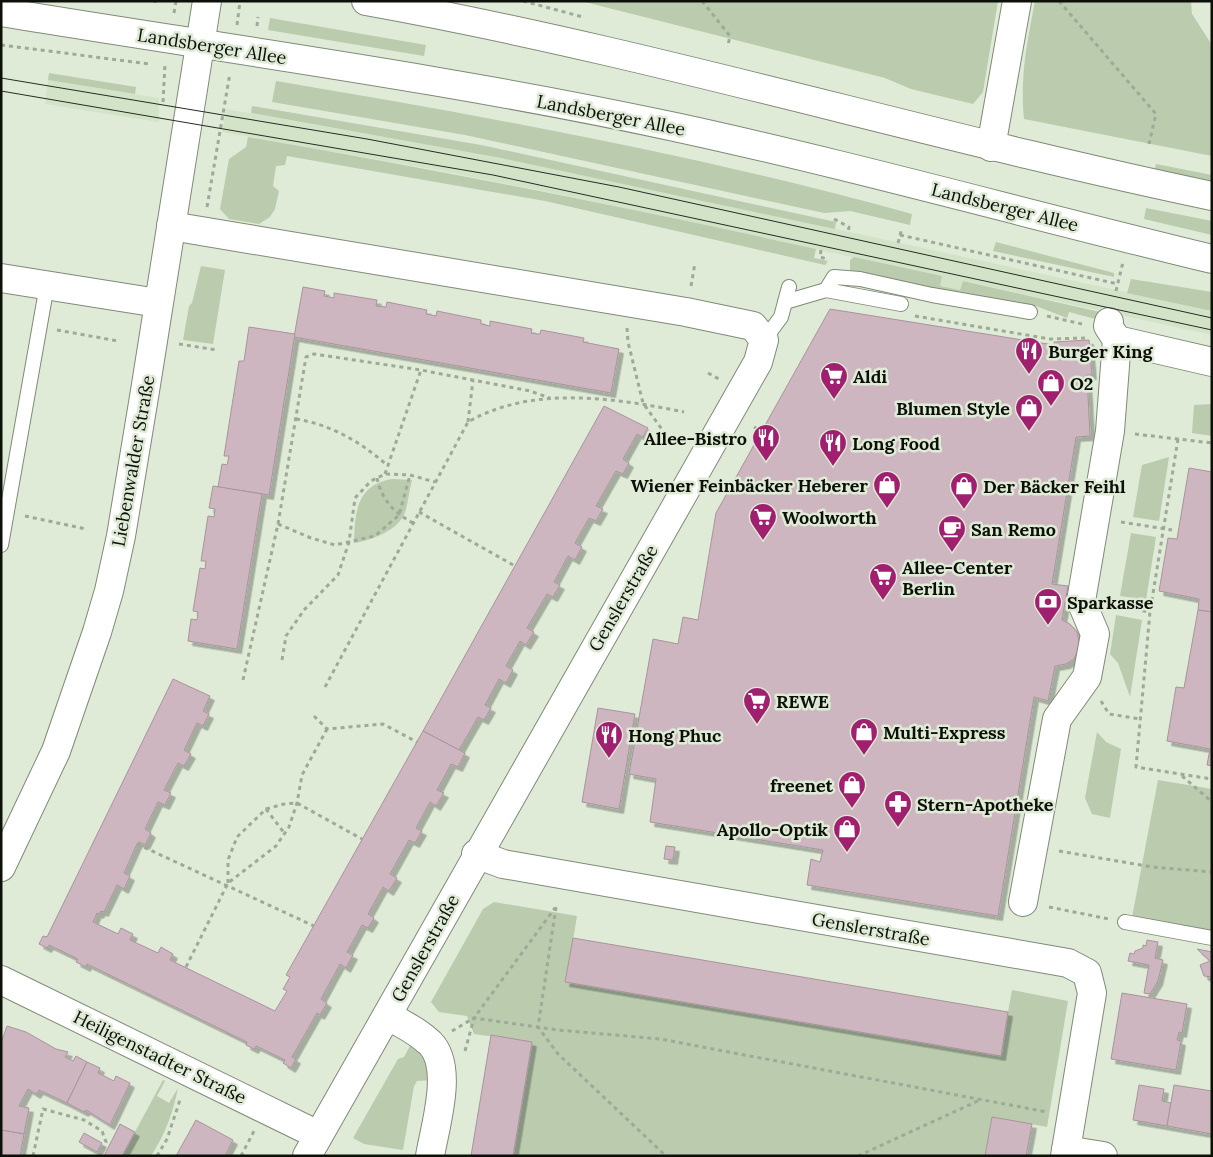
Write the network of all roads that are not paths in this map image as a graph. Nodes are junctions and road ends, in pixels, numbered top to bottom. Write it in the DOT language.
graph roads {
  1 [pos="206,1"];
  2 [pos="366,1"];
  3 [pos="1017,1"];
  4 [pos="1,12"];
  5 [pos="200,44"];
  6 [pos="991,147"];
  7 [pos="1212,196"];
  8 [pos="171,226"];
  9 [pos="1212,259"];
  10 [pos="1,278"];
  11 [pos="47,285"];
  12 [pos="789,287"];
  13 [pos="826,290"];
  14 [pos="785,302"];
  15 [pos="158,303"];
  16 [pos="904,309"];
  17 [pos="1030,312"];
  18 [pos="764,340"];
  19 [pos="1212,362"];
  20 [pos="1,545"];
  21 [pos="476,854"];
  22 [pos="2,863"];
  23 [pos="1023,902"];
  24 [pos="1125,922"];
  25 [pos="1212,938"];
  26 [pos="1,980"];
  27 [pos="387,1016"];
  28 [pos="313,1145"];
  29 [pos="1066,1153"];
  30 [pos="430,1156"];
  31 [pos="1103,1156"];
  1 -- 5 [label="street, Liebenwalder Straße"];
  2 -- 6 [label="street"];
  3 -- 6 [label="street"];
  4 -- 5 [label="street, Landsberger Allee"];
  5 -- 8 [label="street, Liebenwalder Straße"];
  5 -- 9 [label="street, Landsberger Allee"];
  6 -- 7 [label="street"];
  8 -- 15 [label="street, Liebenwalder Straße"];
  8 -- 18 [label="street"];
  10 -- 11 [label="street"];
  11 -- 15 [label="street"];
  11 -- 20 [label="lane"];
  12 -- 14 [label="lane"];
  13 -- 14 [label="lane"];
  13 -- 16 [label="lane"];
  13 -- 17 [label="lane"];
  14 -- 18 [label="lane"];
  15 -- 22 [label="street, Liebenwalder Straße"];
  18 -- 21 [label="street, Genslerstraße"];
  19 -- 23 [label="street"];
  21 -- 27 [label="street, Genslerstraße"];
  21 -- 29 [label="street, Genslerstraße"];
  24 -- 25 [label="lane"];
  26 -- 28 [label="street, Heiligenstadter Straße"];
  27 -- 28 [label="street, Genslerstraße"];
  27 -- 30 [label="street, Genslerstraße"];
  29 -- 31 [label="street"];
}
